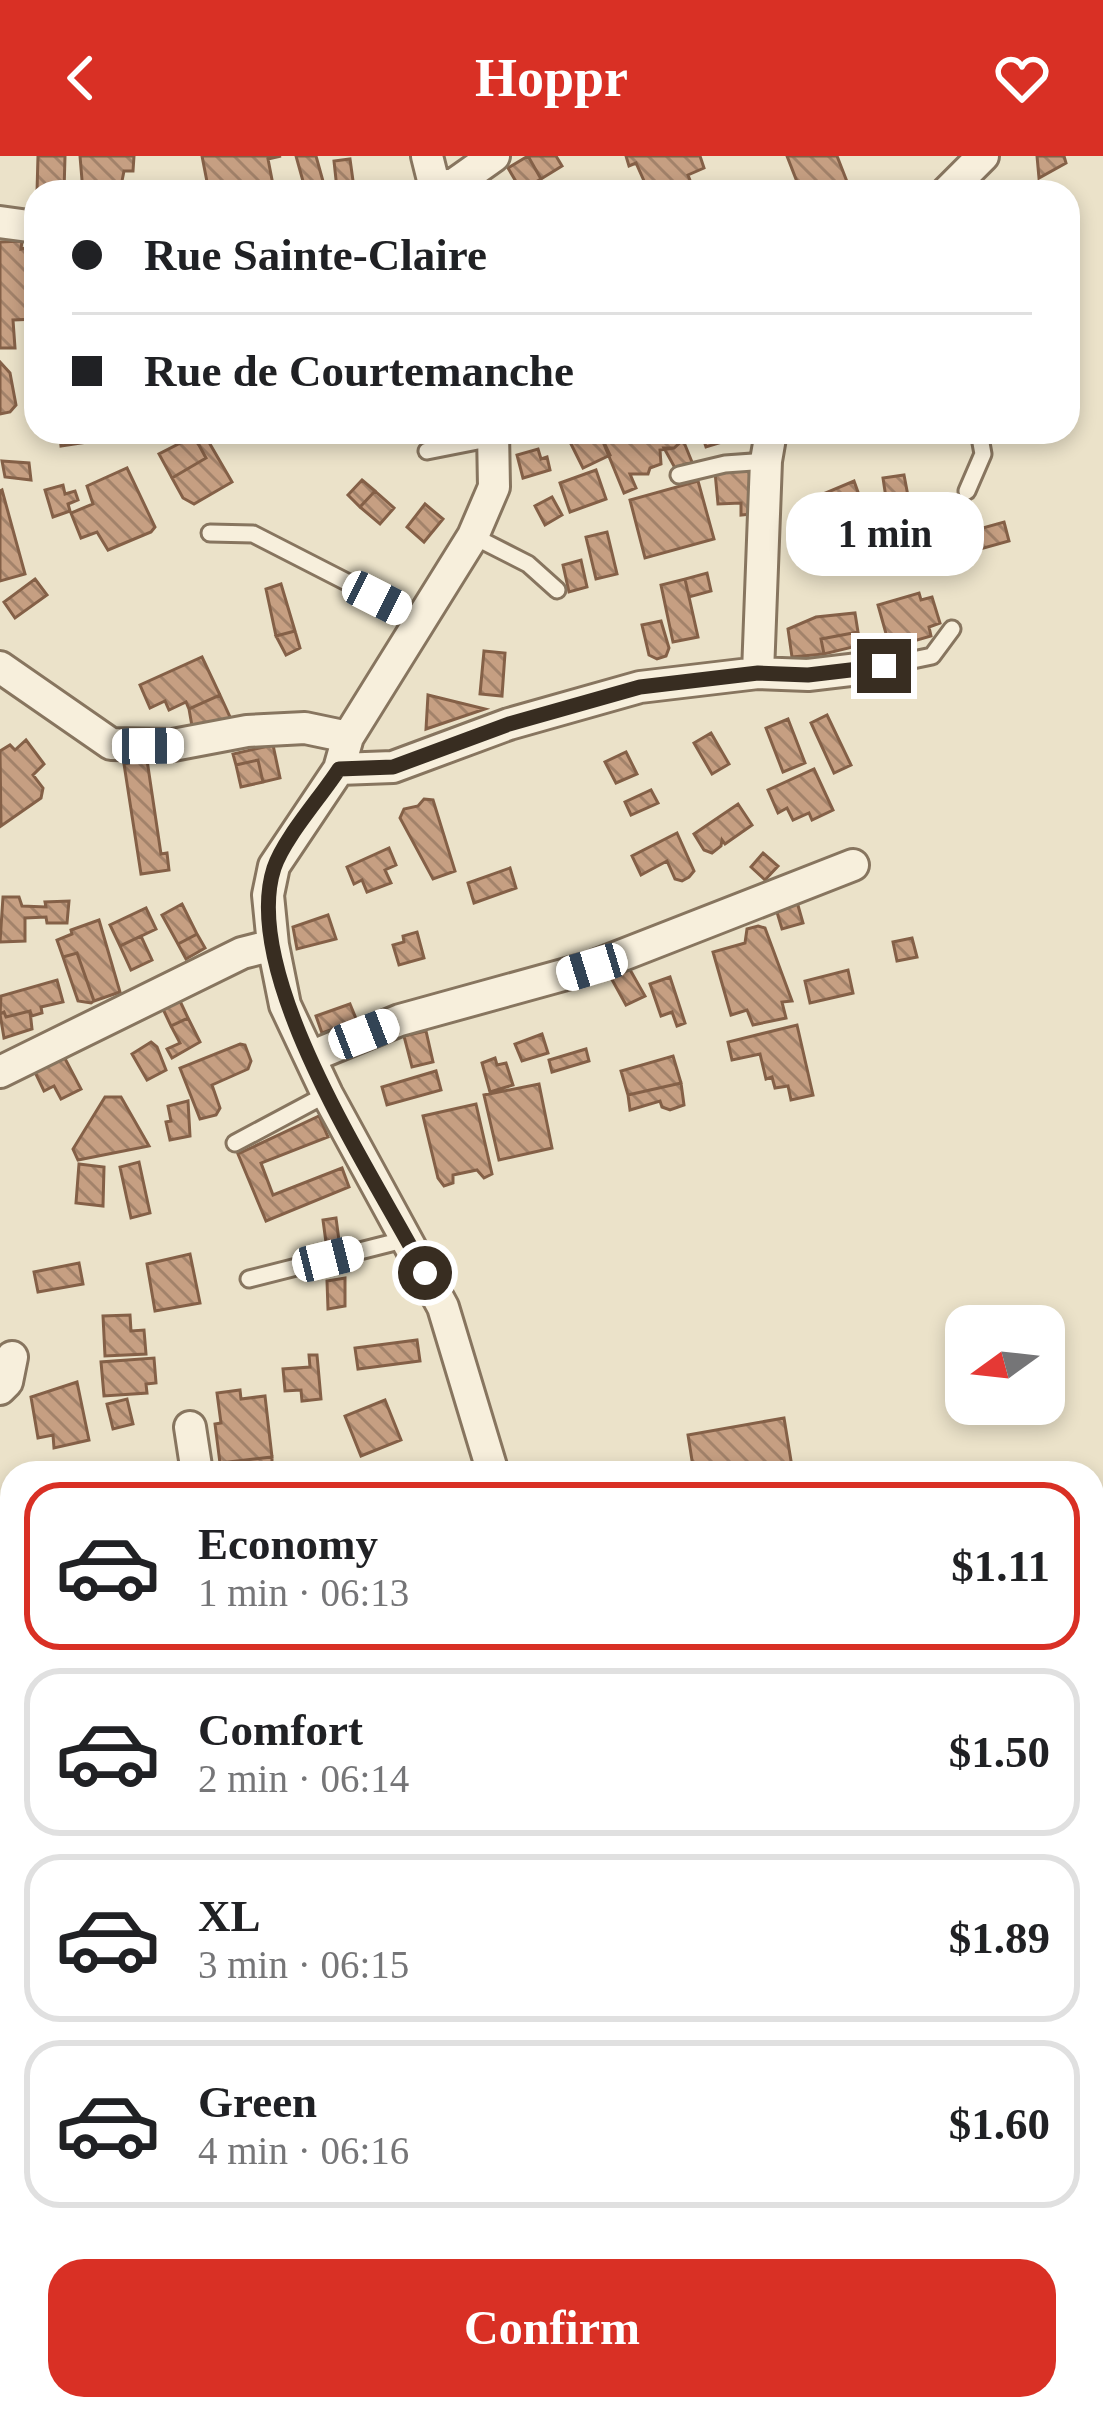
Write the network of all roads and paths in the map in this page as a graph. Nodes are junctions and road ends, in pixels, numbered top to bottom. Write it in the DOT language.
graph roads {
  1 [pos="494,156"];
  2 [pos="983,156"];
  3 [pos="460,180"];
  4 [pos="959,180"];
  5 [pos="456,444"];
  6 [pos="493,444"];
  7 [pos="981,444"];
  8 [pos="769,447"];
  9 [pos="427,451"];
  10 [pos="679,475"];
  11 [pos="968,490"];
  12 [pos="210,533"];
  13 [pos="473,536"];
  14 [pos="557,590"];
  15 [pos="419,619"];
  16 [pos="952,629"];
  17 [pos="884,666"];
  18 [pos="0,667"];
  19 [pos="758,673"];
  20 [pos="348,737"];
  21 [pos="339,769"];
  22 [pos="853,866"];
  23 [pos="273,945"];
  24 [pos="310,1057"];
  25 [pos="0,1072"];
  26 [pos="327,1094"];
  27 [pos="236,1143"];
  28 [pos="407,1239"];
  29 [pos="249,1279"];
  30 [pos="12,1357"];
  31 [pos="0,1389"];
  32 [pos="190,1427"];
  33 [pos="195,1461"];
  34 [pos="489,1461"];
  1 -- 3 [label="street"];
  2 -- 4 [label="street"];
  5 -- 9 [label="lane"];
  6 -- 13 [label="street"];
  7 -- 11 [label="lane"];
  8 -- 10 [label="lane"];
  8 -- 19 [label="street"];
  12 -- 15 [label="lane"];
  13 -- 14 [label="lane"];
  13 -- 15 [label="street"];
  15 -- 20 [label="street"];
  16 -- 17 [label="lane"];
  17 -- 19 [label="street"];
  18 -- 20 [label="street"];
  19 -- 21 [label="street"];
  20 -- 21 [label="street"];
  21 -- 23 [label="street"];
  22 -- 24 [label="street"];
  23 -- 24 [label="street"];
  23 -- 25 [label="street"];
  24 -- 26 [label="street"];
  26 -- 27 [label="lane"];
  26 -- 28 [label="street"];
  28 -- 29 [label="lane"];
  28 -- 34 [label="street"];
  30 -- 31 [label="street"];
  32 -- 33 [label="street"];
}
